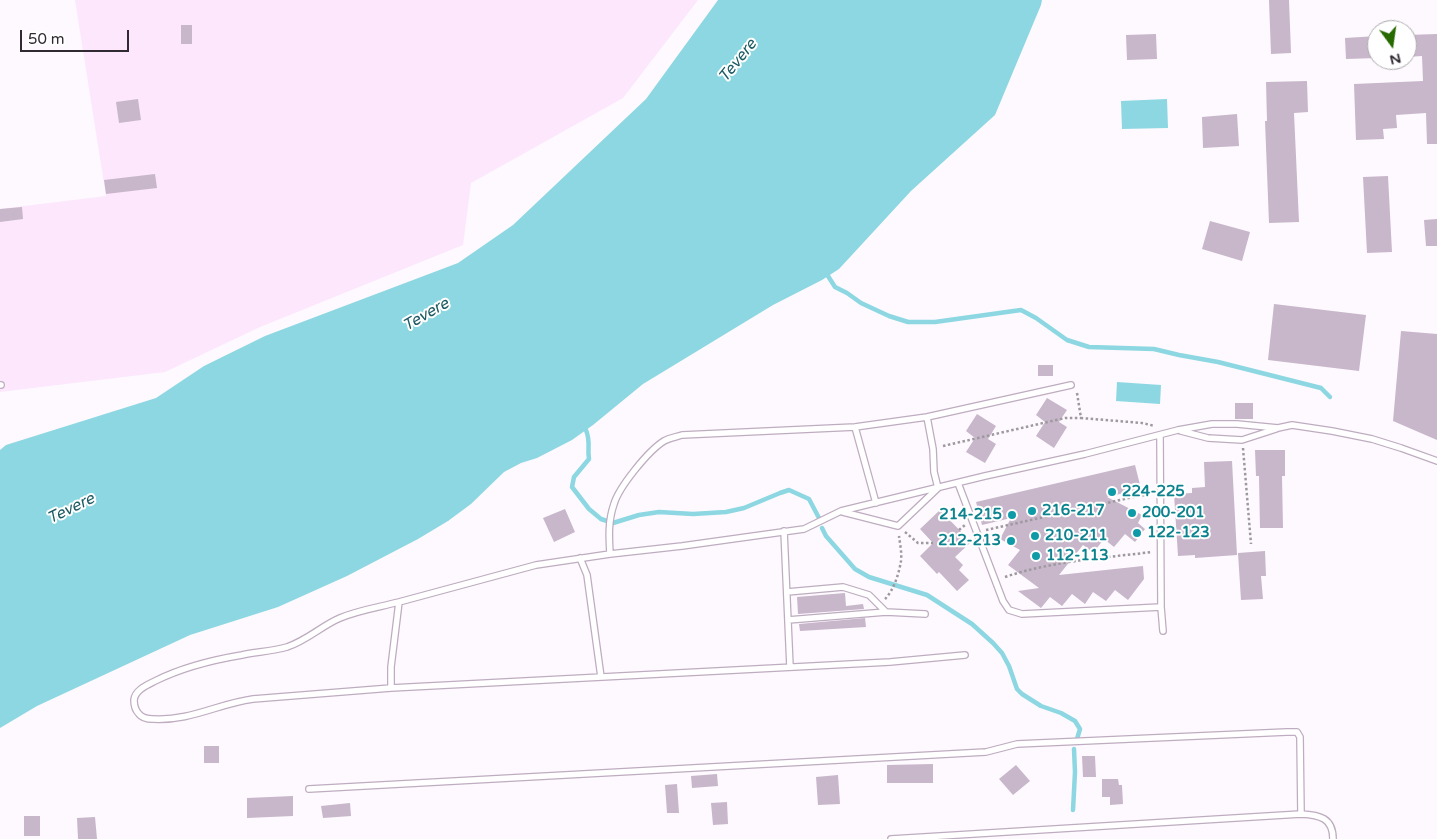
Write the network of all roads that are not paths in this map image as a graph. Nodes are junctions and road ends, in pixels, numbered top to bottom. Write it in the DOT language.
graph roads {
  1 [pos="1071,384"];
  2 [pos="927,417"];
  3 [pos="855,428"];
  4 [pos="1278,428"];
  5 [pos="1178,430"];
  6 [pos="1160,436"];
  7 [pos="1437,461"];
  8 [pos="958,483"];
  9 [pos="938,488"];
  10 [pos="876,503"];
  11 [pos="841,511"];
  12 [pos="784,531"];
  13 [pos="610,554"];
  14 [pos="580,558"];
  15 [pos="786,592"];
  16 [pos="399,602"];
  17 [pos="1162,607"];
  18 [pos="886,612"];
  19 [pos="925,614"];
  20 [pos="788,620"];
  21 [pos="1163,631"];
  22 [pos="965,655"];
  23 [pos="790,667"];
  24 [pos="601,677"];
  25 [pos="391,688"];
  26 [pos="309,789"];
  27 [pos="1301,814"];
  28 [pos="891,839"];
  29 [pos="1332,839"];
  1 -- 2 [label="lane"];
  2 -- 3 [label="lane"];
  2 -- 9 [label="lane"];
  3 -- 10 [label="lane"];
  3 -- 13 [label="lane"];
  4 -- 5 [label="lane"];
  4 -- 5 [label="lane"];
  4 -- 7 [label="lane"];
  5 -- 6 [label="lane"];
  6 -- 8 [label="lane"];
  6 -- 17 [label="lane"];
  8 -- 9 [label="lane"];
  8 -- 17 [label="lane"];
  9 -- 10 [label="lane"];
  9 -- 11 [label="lane"];
  10 -- 11 [label="lane"];
  11 -- 12 [label="lane"];
  12 -- 13 [label="lane"];
  12 -- 15 [label="lane"];
  13 -- 14 [label="lane"];
  14 -- 16 [label="lane"];
  14 -- 24 [label="lane"];
  15 -- 18 [label="lane"];
  15 -- 20 [label="lane"];
  16 -- 25 [label="lane"];
  16 -- 25 [label="lane"];
  17 -- 21 [label="lane"];
  18 -- 19 [label="lane"];
  18 -- 20 [label="lane"];
  20 -- 23 [label="lane"];
  22 -- 23 [label="lane"];
  23 -- 24 [label="lane"];
  24 -- 25 [label="lane"];
  26 -- 27 [label="lane"];
  27 -- 28 [label="lane"];
  27 -- 29 [label="lane"];
}
